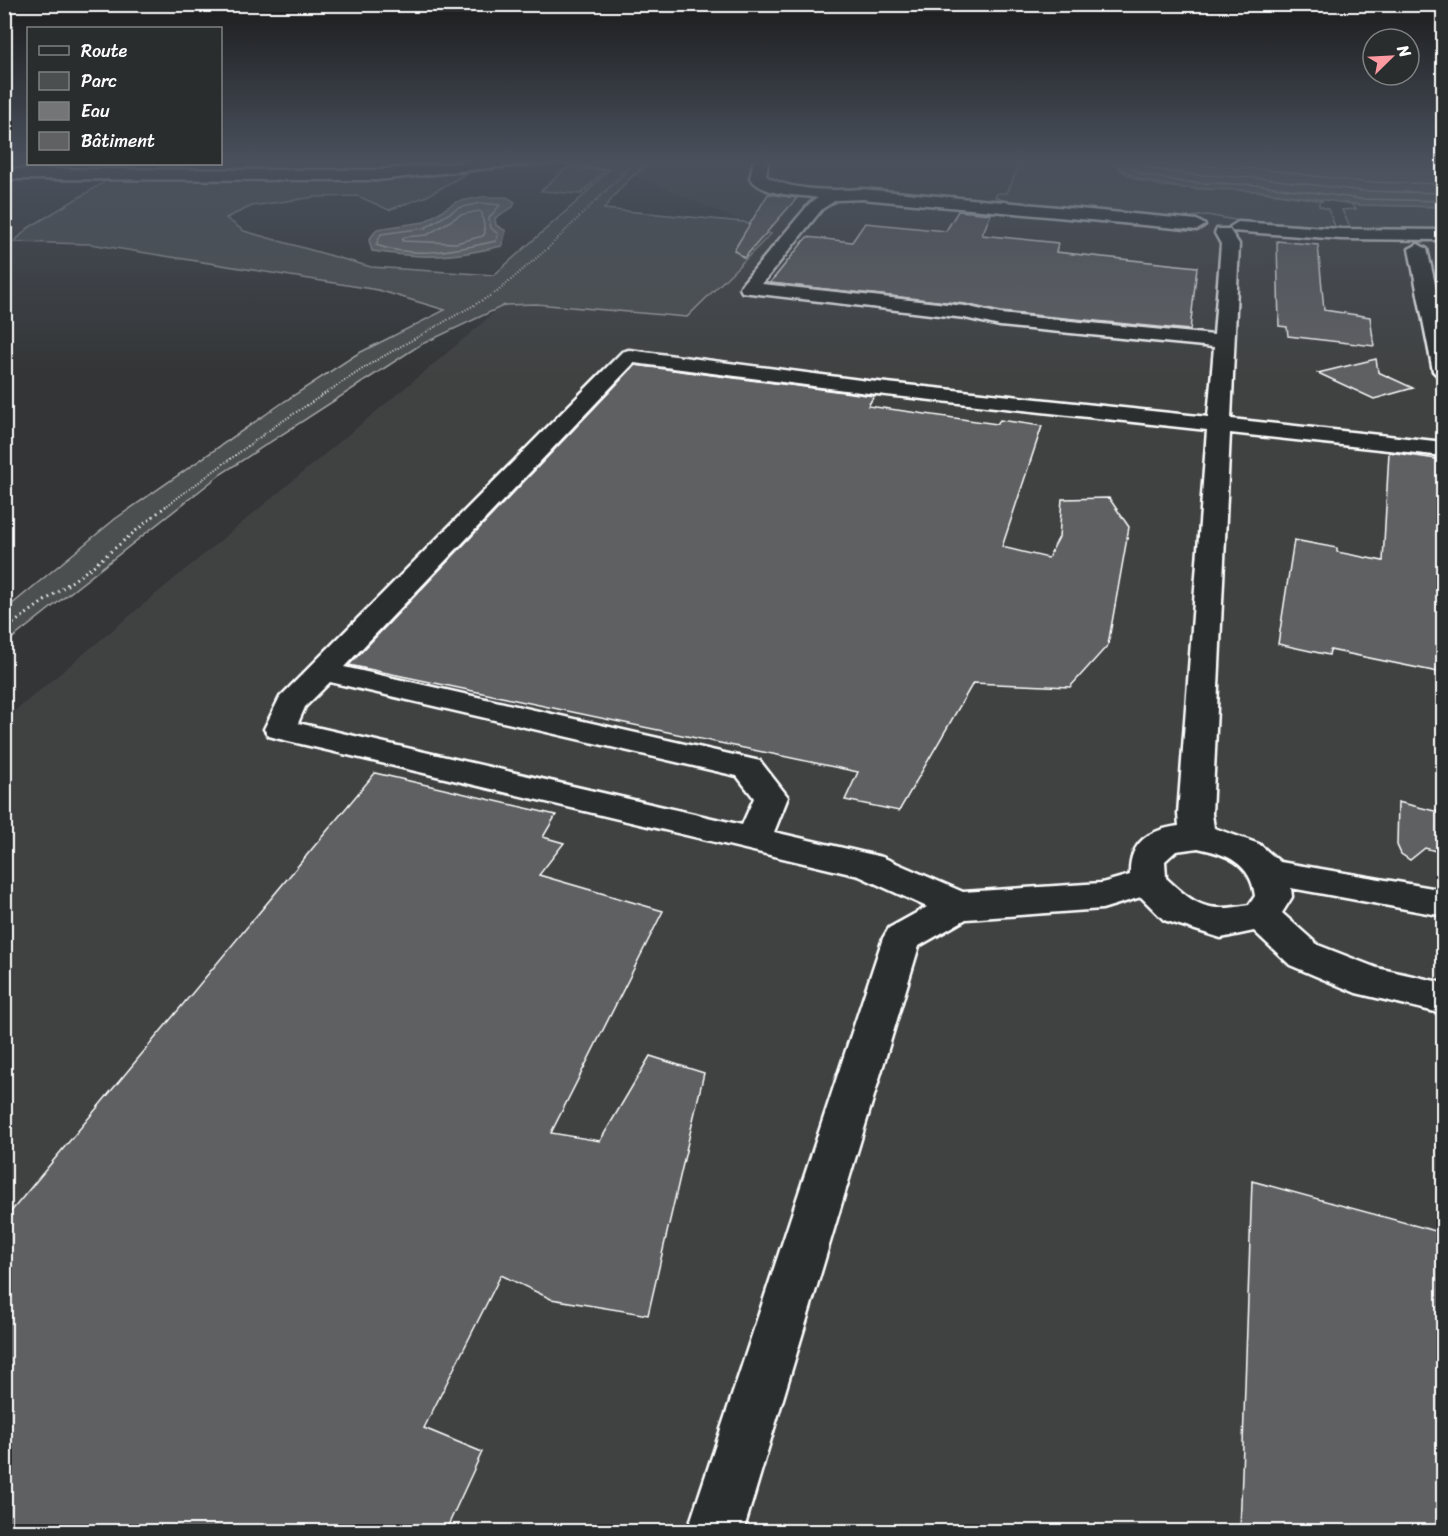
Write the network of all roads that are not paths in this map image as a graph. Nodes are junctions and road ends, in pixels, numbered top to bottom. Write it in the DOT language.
graph roads {
  1 [pos="795,232"];
  2 [pos="1231,232"];
  3 [pos="1277,232"];
  4 [pos="1389,234"];
  5 [pos="1443,235"];
  6 [pos="1224,340"];
  7 [pos="1443,371"];
  8 [pos="1220,423"];
  9 [pos="1443,449"];
  10 [pos="323,671"];
  11 [pos="1198,836"];
  12 [pos="754,839"];
  13 [pos="1269,874"];
  14 [pos="1148,882"];
  15 [pos="1443,903"];
  16 [pos="958,906"];
  17 [pos="1261,916"];
  18 [pos="1443,999"];
  19 [pos="716,1532"];
  1 -- 6 [label="street"];
  2 -- 6 [label="street"];
  3 -- 4 [label="street"];
  4 -- 5 [label="street"];
  4 -- 7 [label="street"];
  6 -- 8 [label="street"];
  8 -- 9 [label="street"];
  8 -- 10 [label="street"];
  8 -- 11 [label="street"];
  10 -- 12 [label="street"];
  10 -- 12 [label="street"];
  11 -- 13 [label="street"];
  11 -- 14 [label="street"];
  12 -- 16 [label="street"];
  13 -- 15 [label="street"];
  13 -- 17 [label="street"];
  14 -- 16 [label="street"];
  14 -- 17 [label="street"];
  16 -- 19 [label="street"];
  17 -- 18 [label="street"];
}
